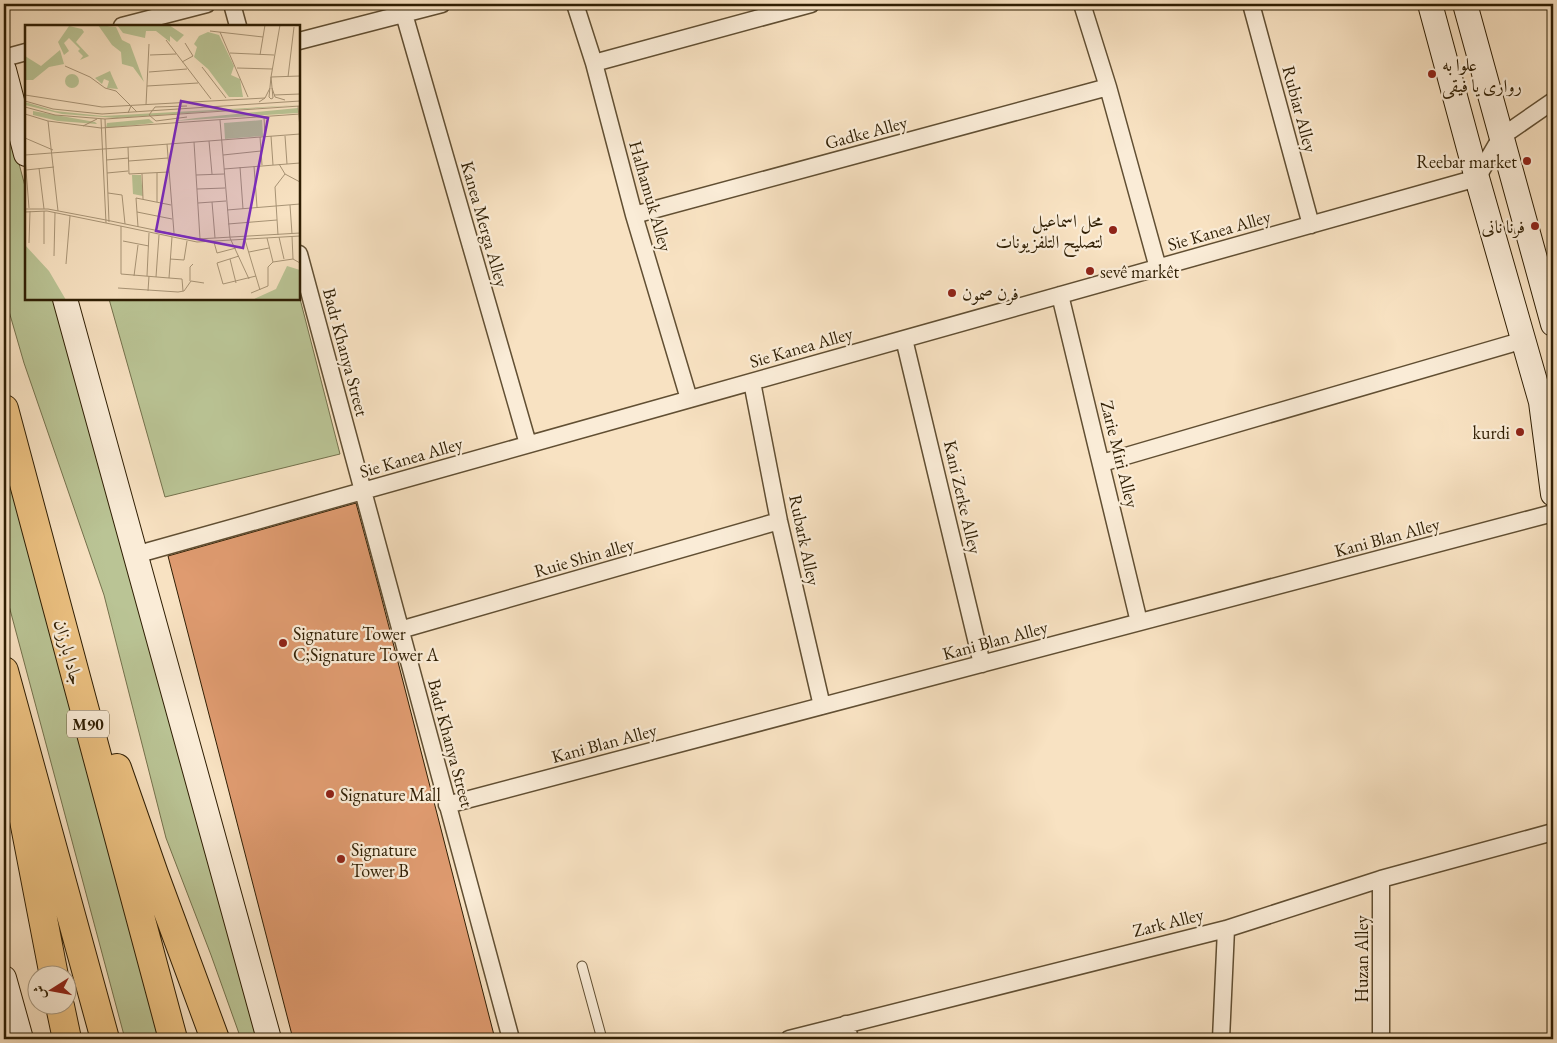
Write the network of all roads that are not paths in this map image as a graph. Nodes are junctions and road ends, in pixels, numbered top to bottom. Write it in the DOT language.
graph roads {
  1 [pos="207,4"];
  2 [pos="232,4"];
  3 [pos="442,4"];
  4 [pos="575,4"];
  5 [pos="811,4"];
  6 [pos="1082,4"];
  7 [pos="1251,4"];
  8 [pos="1430,4"];
  9 [pos="1466,4"];
  10 [pos="404,14"];
  11 [pos="126,25"];
  12 [pos="238,25"];
  13 [pos="300,40"];
  14 [pos="25,52"];
  15 [pos="4,58"];
  16 [pos="594,63"];
  17 [pos="4,70"];
  18 [pos="1108,87"];
  19 [pos="1553,101"];
  20 [pos="1501,137"];
  21 [pos="25,150"];
  22 [pos="1477,178"];
  23 [pos="634,215"];
  24 [pos="1311,225"];
  25 [pos="300,258"];
  26 [pos="1158,268"];
  27 [pos="1060,295"];
  28 [pos="65,300"];
  29 [pos="1553,324"];
  30 [pos="904,339"];
  31 [pos="1524,340"];
  32 [pos="752,382"];
  33 [pos="689,399"];
  34 [pos="4,409"];
  35 [pos="528,444"];
  36 [pos="1102,463"];
  37 [pos="363,491"];
  38 [pos="1553,494"];
  39 [pos="1553,513"];
  40 [pos="779,522"];
  41 [pos="135,555"];
  42 [pos="44,556"];
  43 [pos="1139,622"];
  44 [pos="400,630"];
  45 [pos="982,664"];
  46 [pos="4,671"];
  47 [pos="822,706"];
  48 [pos="4,718"];
  49 [pos="448,805"];
  50 [pos="1553,832"];
  51 [pos="1381,879"];
  52 [pos="1226,929"];
  53 [pos="52,966"];
  54 [pos="582,966"];
  55 [pos="4,978"];
  56 [pos="62,1016"];
  57 [pos="848,1032"];
  58 [pos="21,1039"];
  59 [pos="67,1039"];
  60 [pos="105,1039"];
  61 [pos="172,1039"];
  62 [pos="215,1039"];
  63 [pos="269,1039"];
  64 [pos="511,1039"];
  65 [pos="602,1039"];
  66 [pos="789,1039"];
  67 [pos="1221,1039"];
  68 [pos="1381,1039"];
  1 -- 11 [label="street"];
  2 -- 12 [label="street"];
  3 -- 10 [label="street"];
  4 -- 16 [label="street, Halhamuk Alley"];
  5 -- 16 [label="street"];
  6 -- 18 [label="street"];
  7 -- 24 [label="street, Rubiar Alley"];
  8 -- 22 [label="main road"];
  9 -- 20 [label="main road"];
  10 -- 13 [label="street"];
  10 -- 35 [label="street, Kanea Merga Alley"];
  14 -- 15 [label="street"];
  16 -- 23 [label="street, Halhamuk Alley"];
  17 -- 21 [label="main road"];
  18 -- 23 [label="street, Gadke Alley"];
  18 -- 26 [label="street"];
  19 -- 20 [label="street"];
  20 -- 22 [label="street"];
  20 -- 29 [label="main road"];
  22 -- 24 [label="street, Sie Kanea Alley"];
  22 -- 31 [label="main road"];
  23 -- 33 [label="street, Halhamuk Alley"];
  24 -- 26 [label="street, Sie Kanea Alley"];
  25 -- 37 [label="street, Badr Khanya Street"];
  26 -- 27 [label="street, Sie Kanea Alley"];
  27 -- 30 [label="street, Sie Kanea Alley"];
  27 -- 36 [label="street, Zarie Miri Alley"];
  28 -- 41 [label="main road"];
  30 -- 32 [label="street, Sie Kanea Alley"];
  30 -- 45 [label="street, Kani Zerke Alley"];
  31 -- 36 [label="street"];
  31 -- 38 [label="main road"];
  32 -- 33 [label="street, Sie Kanea Alley"];
  32 -- 40 [label="street, Rubark Alley"];
  33 -- 35 [label="street, Sie Kanea Alley"];
  34 -- 42 [label="highway, جادا بارزان / M90"];
  35 -- 37 [label="street, Sie Kanea Alley"];
  36 -- 43 [label="street, Zarie Miri Alley"];
  37 -- 41 [label="street, Sie Kanea Alley"];
  37 -- 44 [label="street, Badr Khanya Street"];
  39 -- 43 [label="street, Kani Blan Alley"];
  40 -- 44 [label="street, Ruie Shin alley"];
  40 -- 47 [label="street, Rubark Alley"];
  41 -- 63 [label="main road"];
  42 -- 61 [label="highway, جادا بارزان / M90"];
  42 -- 62 [label="highway"];
  43 -- 45 [label="street, Kani Blan Alley"];
  44 -- 49 [label="street, Badr Khanya Street"];
  45 -- 47 [label="street, Kani Blan Alley"];
  46 -- 60 [label="highway"];
  47 -- 49 [label="street, Kani Blan Alley"];
  48 -- 53 [label="highway"];
  49 -- 64 [label="street, Badr Khanya Street"];
  50 -- 51 [label="street, Zark Alley"];
  51 -- 52 [label="street, Zark Alley"];
  51 -- 68 [label="street, Huzan Alley"];
  52 -- 57 [label="street, Zark Alley"];
  52 -- 67 [label="street"];
  54 -- 65 [label="lane"];
  55 -- 58 [label="main road"];
  56 -- 59 [label="highway"];
  57 -- 66 [label="street, Zark Alley"];
}
